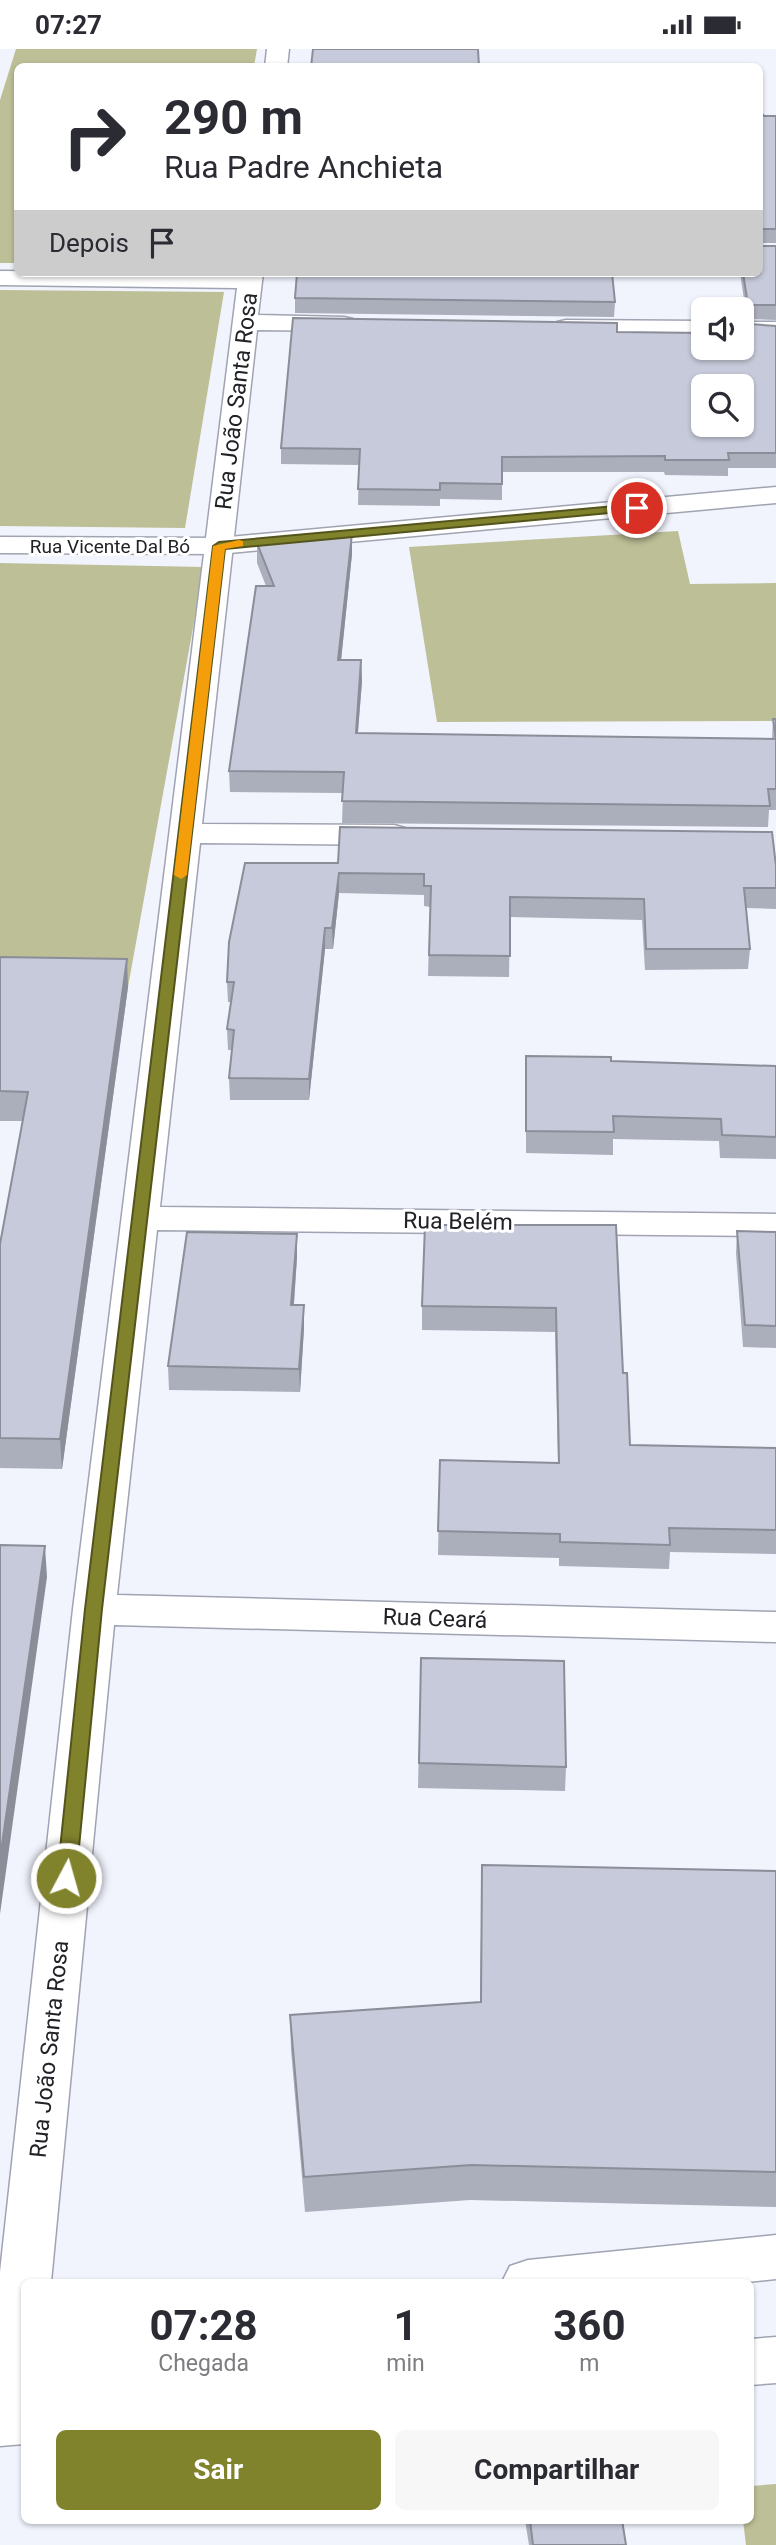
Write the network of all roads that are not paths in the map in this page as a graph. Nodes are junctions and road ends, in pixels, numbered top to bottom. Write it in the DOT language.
graph roads {
  1 [pos="251,277"];
  2 [pos="0,278"];
  3 [pos="246,322"];
  4 [pos="371,324"];
  5 [pos="537,326"];
  6 [pos="691,329"];
  7 [pos="754,329"];
  8 [pos="776,330"];
  9 [pos="776,495"];
  10 [pos="0,545"];
  11 [pos="219,546"];
  12 [pos="186,833"];
  13 [pos="419,836"];
  14 [pos="140,1217"];
  15 [pos="776,1225"];
  16 [pos="93,1609"];
  17 [pos="776,1627"];
  18 [pos="776,2257"];
  19 [pos="25,2279"];
  20 [pos="558,2279"];
  21 [pos="17,2323"];
  22 [pos="776,2360"];
  23 [pos="754,2362"];
  24 [pos="15,2421"];
  1 -- 2 [label="street"];
  1 -- 3 [label="street, Rua João Santa Rosa"];
  3 -- 4 [label="street"];
  3 -- 11 [label="street, Rua João Santa Rosa"];
  5 -- 6 [label="street"];
  7 -- 8 [label="street"];
  9 -- 11 [label="street, Rua Vicente Dal Bó"];
  10 -- 11 [label="street, Rua Vicente Dal Bó"];
  11 -- 12 [label="street, Rua João Santa Rosa"];
  12 -- 13 [label="street"];
  12 -- 14 [label="street, Rua João Santa Rosa"];
  14 -- 15 [label="street, Rua Belém"];
  14 -- 16 [label="street, Rua João Santa Rosa"];
  16 -- 17 [label="street, Rua Ceará"];
  16 -- 19 [label="street, Rua João Santa Rosa"];
  18 -- 20 [label="street"];
  21 -- 24 [label="street"];
  22 -- 23 [label="street"];
}
